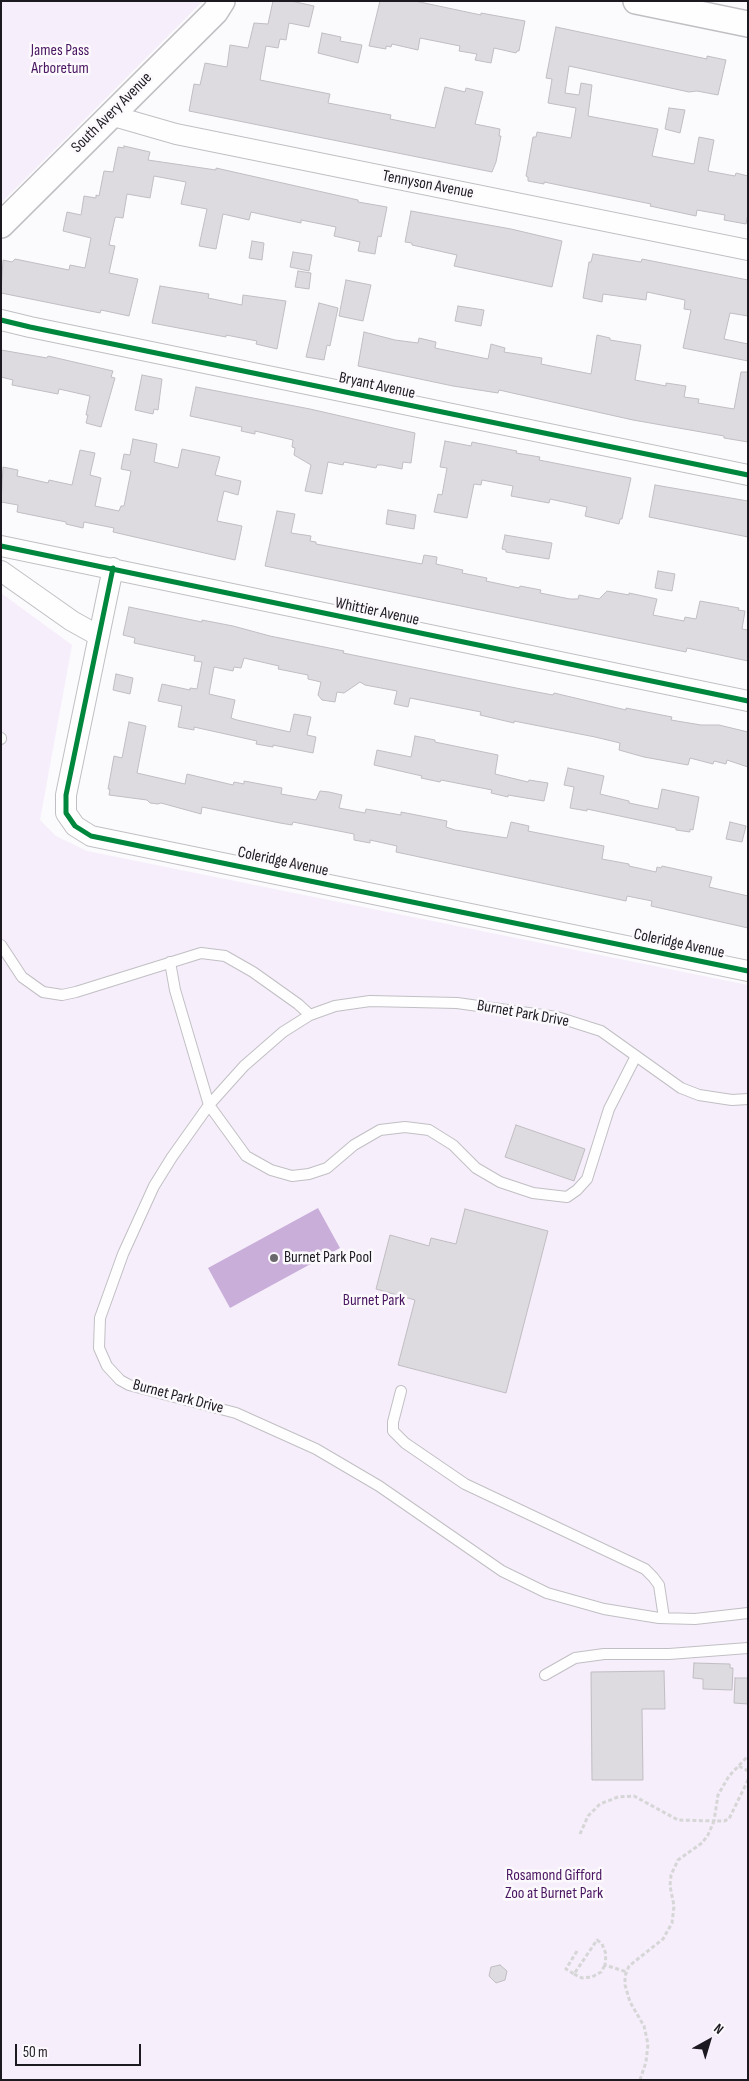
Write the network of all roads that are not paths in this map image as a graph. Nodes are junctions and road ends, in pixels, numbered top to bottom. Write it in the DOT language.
graph roads {
  1 [pos="636,1"];
  2 [pos="222,5"];
  3 [pos="702,8"];
  4 [pos="748,24"];
  5 [pos="110,115"];
  6 [pos="1,225"];
  7 [pos="748,250"];
  8 [pos="1,320"];
  9 [pos="748,475"];
  10 [pos="1,546"];
  11 [pos="113,568"];
  12 [pos="1,571"];
  13 [pos="98,636"];
  14 [pos="748,701"];
  15 [pos="1,945"];
  16 [pos="170,962"];
  17 [pos="748,971"];
  18 [pos="310,1016"];
  19 [pos="636,1056"];
  20 [pos="748,1099"];
  21 [pos="209,1105"];
  22 [pos="401,1391"];
  23 [pos="748,1612"];
  24 [pos="664,1618"];
  25 [pos="748,1648"];
  26 [pos="545,1675"];
  1 -- 3 [label="street"];
  2 -- 5 [label="street, South Avery Avenue"];
  3 -- 4 [label="street"];
  5 -- 6 [label="street, South Avery Avenue"];
  5 -- 7 [label="street, Tennyson Avenue"];
  8 -- 9 [label="street, Bryant Avenue"];
  10 -- 11 [label="street, Whittier Avenue"];
  11 -- 13 [label="street, Coleridge Avenue"];
  11 -- 14 [label="street, Whittier Avenue"];
  12 -- 13 [label="street"];
  13 -- 17 [label="street, Coleridge Avenue"];
  15 -- 16 [label="lane"];
  16 -- 18 [label="lane"];
  16 -- 21 [label="lane"];
  18 -- 19 [label="lane, Burnet Park Drive"];
  18 -- 21 [label="lane, Burnet Park Drive"];
  19 -- 20 [label="lane, Burnet Park Drive"];
  19 -- 21 [label="lane"];
  21 -- 24 [label="lane, Burnet Park Drive"];
  22 -- 24 [label="lane"];
  23 -- 24 [label="lane, Burnet Park Drive"];
  25 -- 26 [label="lane"];
}
